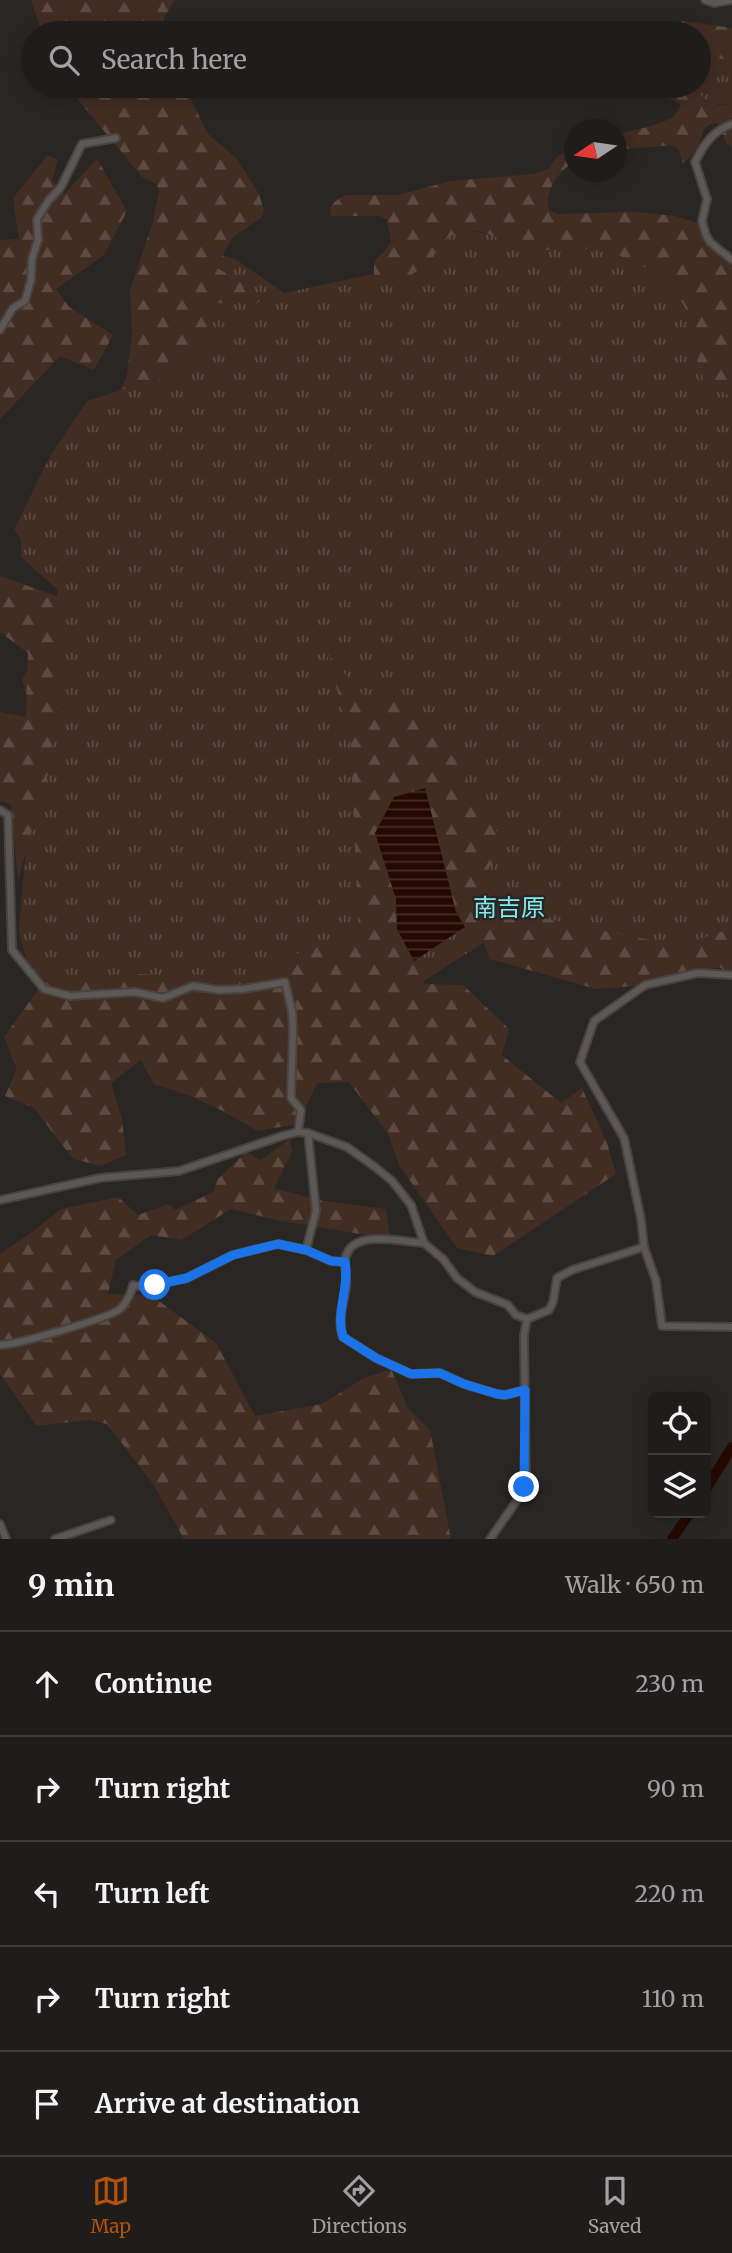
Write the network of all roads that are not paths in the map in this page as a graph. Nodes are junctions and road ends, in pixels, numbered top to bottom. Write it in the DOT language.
graph roads {
  1 [pos="705,0"];
  2 [pos="732,0"];
  3 [pos="732,124"];
  4 [pos="116,138"];
  5 [pos="732,260"];
  6 [pos="0,330"];
  7 [pos="0,810"];
  8 [pos="732,975"];
  9 [pos="298,1132"];
  10 [pos="308,1133"];
  11 [pos="0,1200"];
  12 [pos="424,1243"];
  13 [pos="644,1247"];
  14 [pos="306,1250"];
  15 [pos="345,1262"];
  16 [pos="527,1319"];
  17 [pos="732,1327"];
  18 [pos="0,1345"];
  19 [pos="525,1390"];
  20 [pos="111,1520"];
  21 [pos="0,1524"];
  22 [pos="6,1539"];
  23 [pos="55,1539"];
  24 [pos="490,1539"];
  1 -- 2 [label="street"];
  3 -- 5 [label="street"];
  4 -- 6 [label="street"];
  7 -- 9 [label="street"];
  8 -- 13 [label="street"];
  9 -- 10 [label="street"];
  9 -- 11 [label="street"];
  10 -- 12 [label="street"];
  10 -- 14 [label="street"];
  12 -- 15 [label="street"];
  12 -- 16 [label="street"];
  13 -- 16 [label="street"];
  13 -- 17 [label="street"];
  14 -- 15 [label="street"];
  14 -- 18 [label="street"];
  15 -- 19 [label="street"];
  16 -- 19 [label="street"];
  19 -- 24 [label="street"];
  20 -- 23 [label="street"];
  21 -- 22 [label="street"];
}
